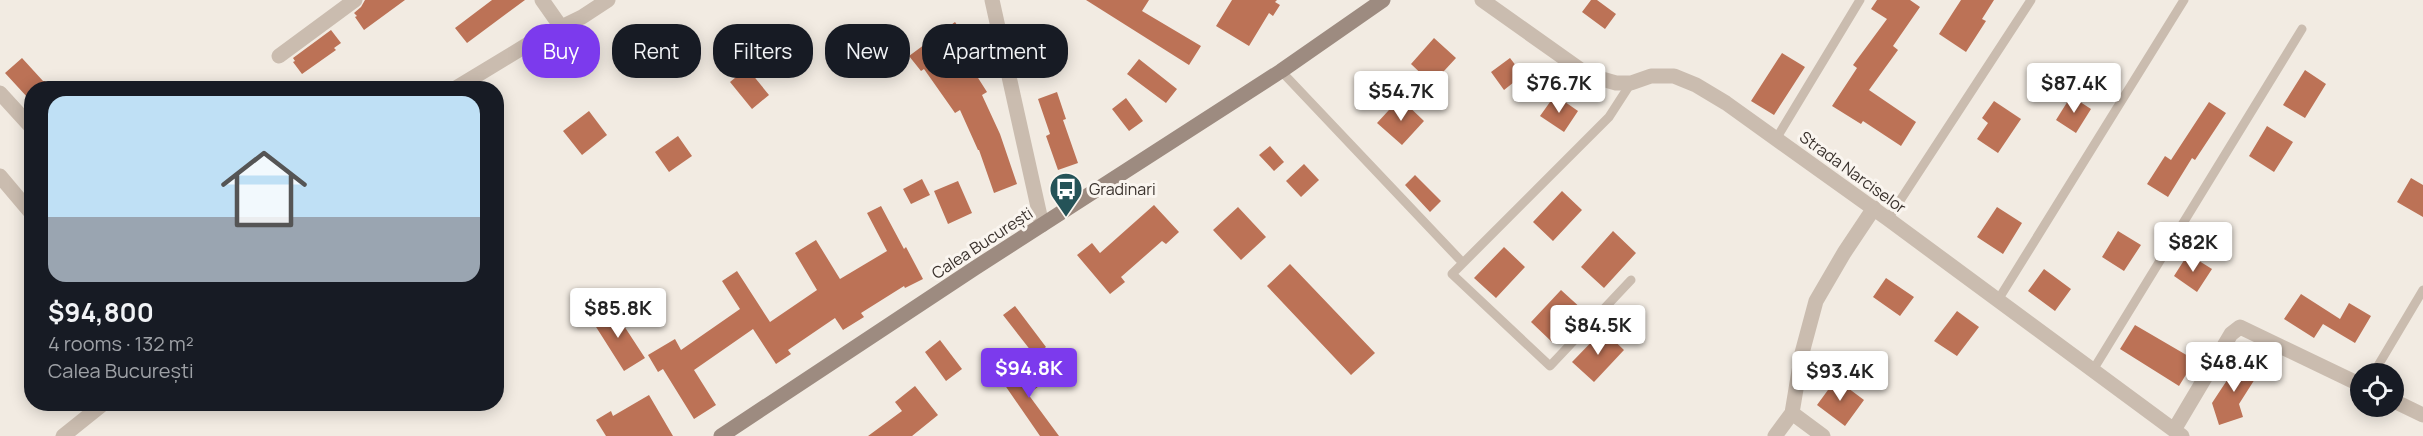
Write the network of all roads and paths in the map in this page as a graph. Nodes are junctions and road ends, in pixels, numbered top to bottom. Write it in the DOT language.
graph roads {
  1 [pos="355,0"];
  2 [pos="542,0"];
  3 [pos="608,0"];
  4 [pos="992,0"];
  5 [pos="1383,0"];
  6 [pos="1482,0"];
  7 [pos="1860,0"];
  8 [pos="2031,0"];
  9 [pos="2184,0"];
  10 [pos="559,24"];
  11 [pos="566,24"];
  12 [pos="2302,29"];
  13 [pos="522,48"];
  14 [pos="279,56"];
  15 [pos="1281,71"];
  16 [pos="468,81"];
  17 [pos="1631,83"];
  18 [pos="0,93"];
  19 [pos="24,119"];
  20 [pos="1776,139"];
  21 [pos="0,176"];
  22 [pos="24,204"];
  23 [pos="1874,208"];
  24 [pos="1888,219"];
  25 [pos="1042,225"];
  26 [pos="1463,263"];
  27 [pos="1631,280"];
  28 [pos="2423,290"];
  29 [pos="1998,300"];
  30 [pos="2380,363"];
  31 [pos="2093,370"];
  32 [pos="2350,380"];
  33 [pos="2404,406"];
  34 [pos="94,411"];
  35 [pos="1792,414"];
  36 [pos="2423,415"];
  37 [pos="2178,433"];
  38 [pos="63,436"];
  39 [pos="721,436"];
  40 [pos="1776,436"];
  41 [pos="1823,436"];
  1 -- 14 [label="street"];
  2 -- 10 [label="street"];
  3 -- 11 [label="street"];
  4 -- 25 [label="street"];
  5 -- 15 [label="main road, Calea București"];
  6 -- 17 [label="street, Strada Narciselor"];
  7 -- 20 [label="lane"];
  8 -- 24 [label="lane"];
  9 -- 29 [label="lane"];
  12 -- 31 [label="lane"];
  13 -- 16 [label="street"];
  15 -- 25 [label="main road, Calea București"];
  15 -- 26 [label="lane"];
  17 -- 20 [label="street, Strada Narciselor"];
  17 -- 26 [label="lane"];
  18 -- 19 [label="street"];
  20 -- 23 [label="street, Strada Narciselor"];
  21 -- 22 [label="street"];
  23 -- 24 [label="street, Strada Narciselor"];
  23 -- 35 [label="street"];
  24 -- 29 [label="street, Strada Narciselor"];
  25 -- 39 [label="main road, Calea București"];
  26 -- 27 [label="lane"];
  28 -- 30 [label="lane"];
  29 -- 31 [label="street, Strada Narciselor"];
  31 -- 37 [label="street, Strada Narciselor"];
  32 -- 37 [label="street"];
  33 -- 36 [label="street"];
  34 -- 38 [label="street"];
  35 -- 40 [label="street"];
  35 -- 41 [label="street"];
}
